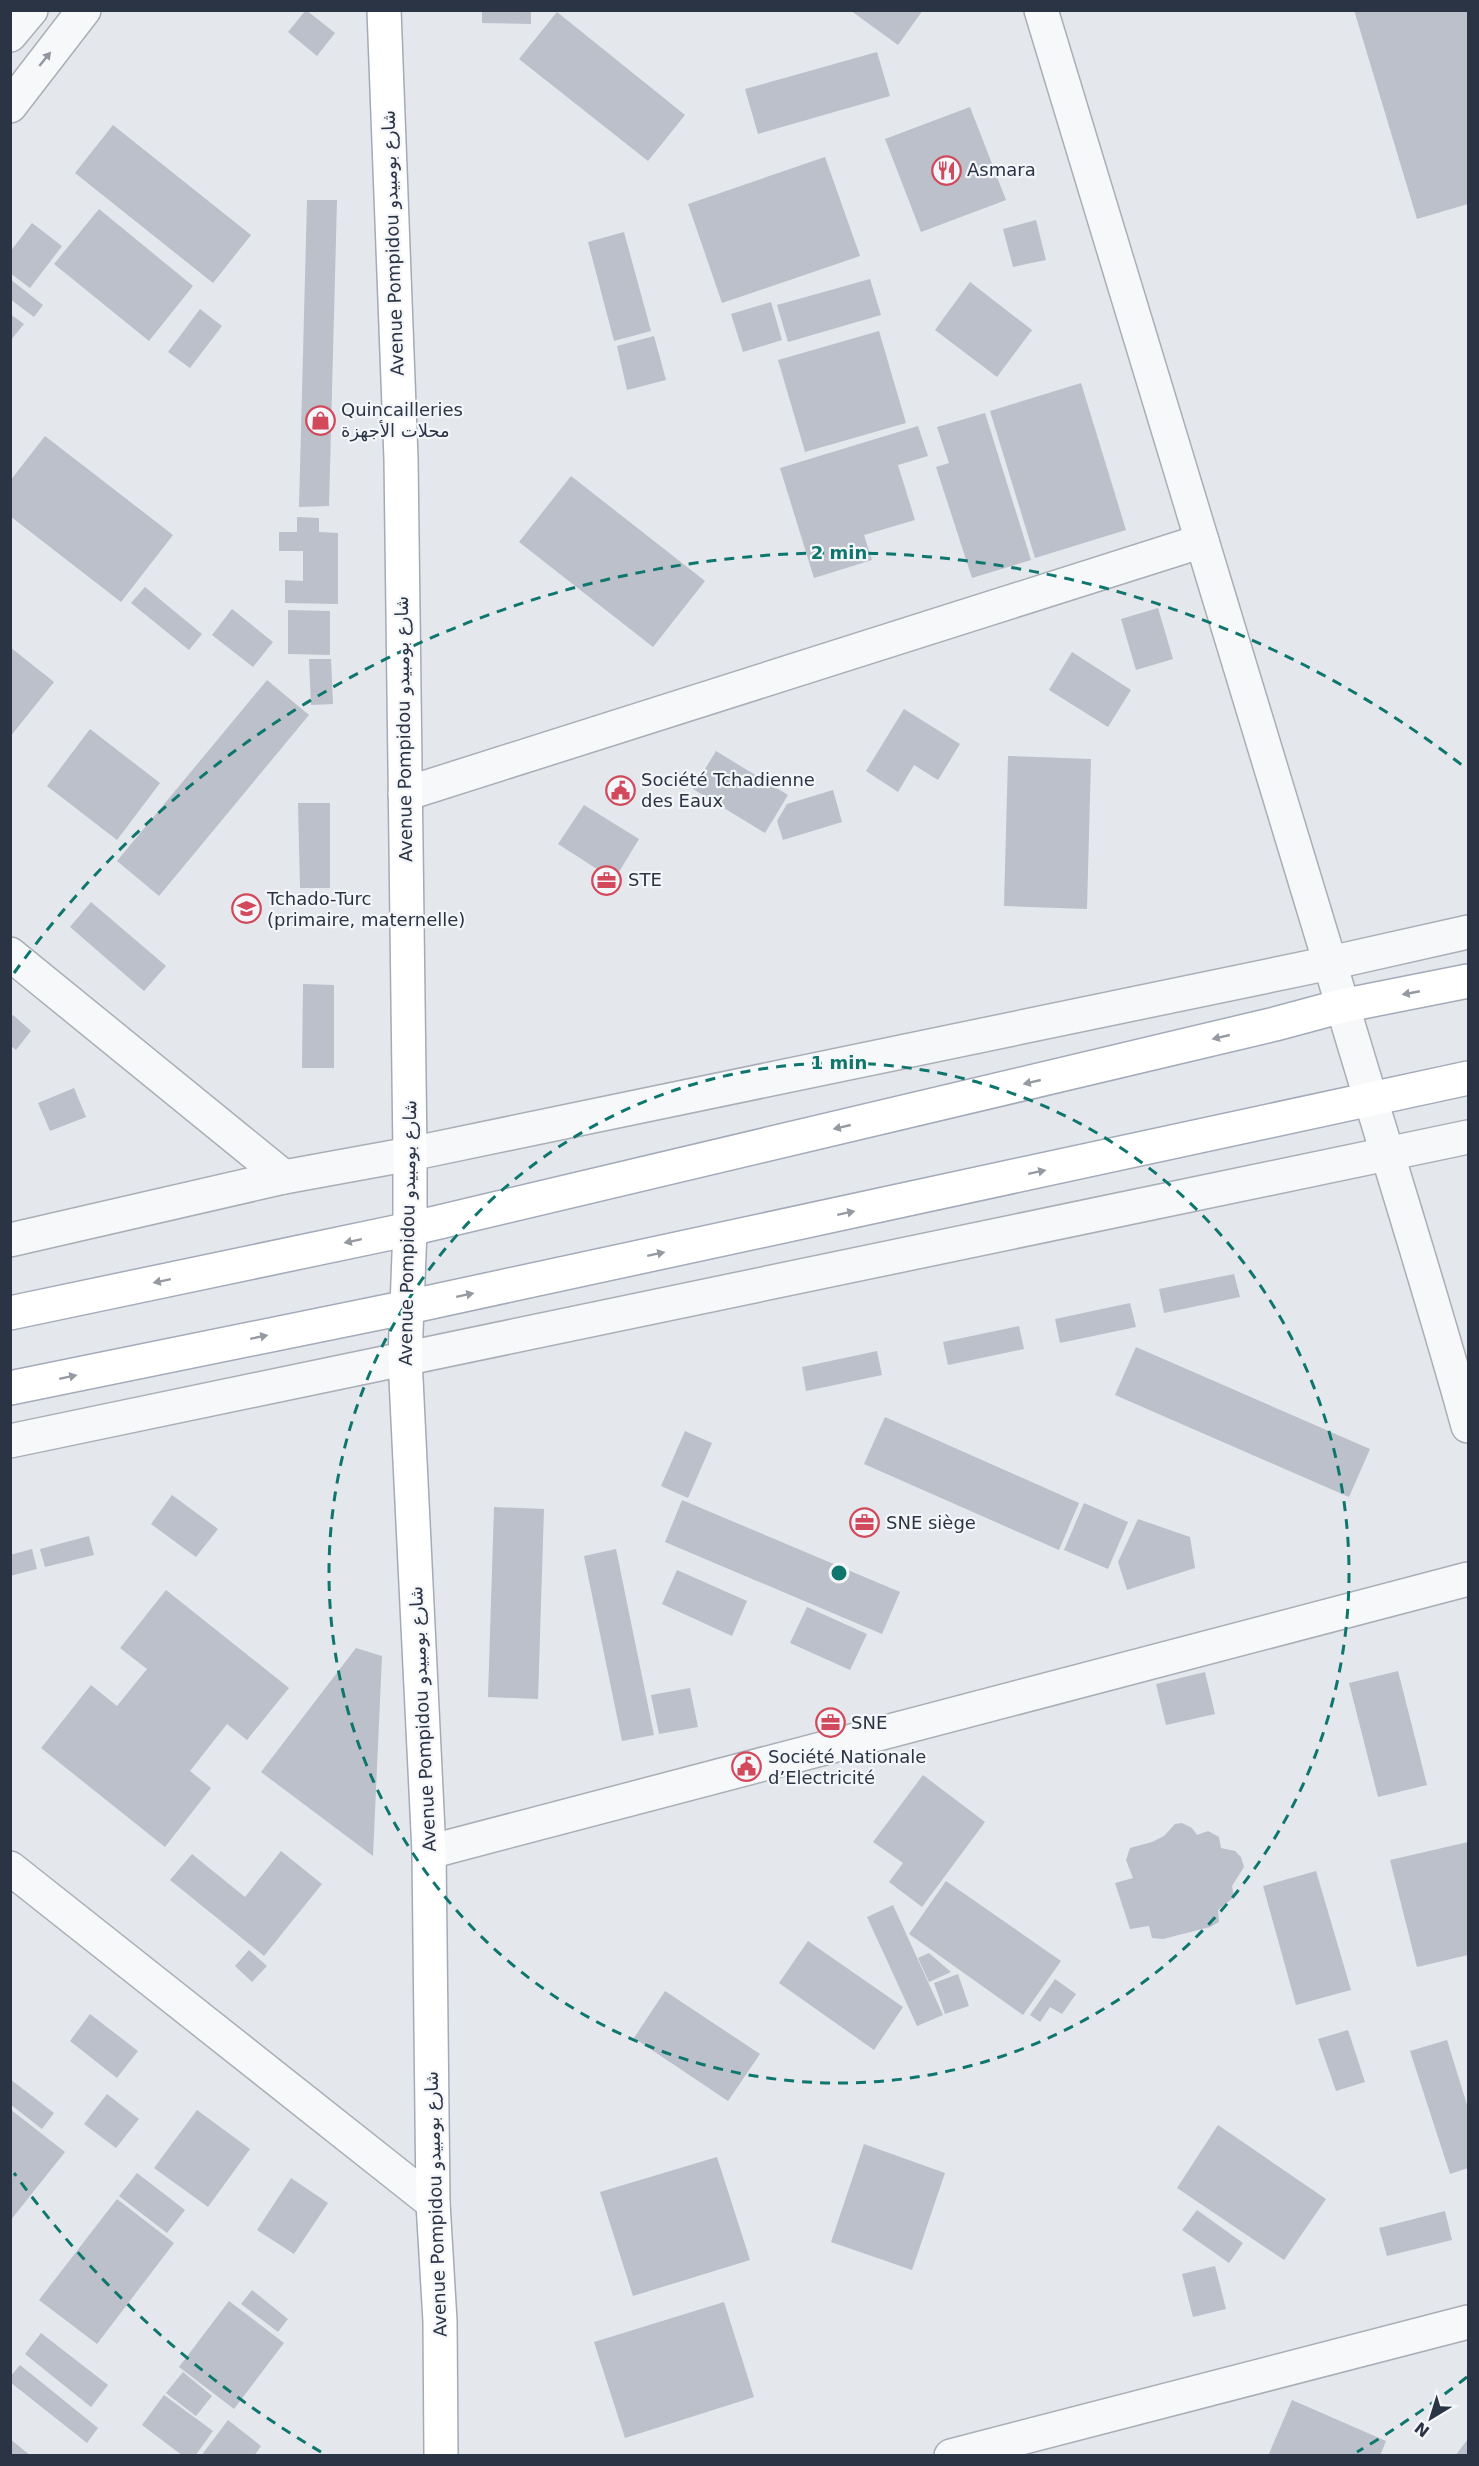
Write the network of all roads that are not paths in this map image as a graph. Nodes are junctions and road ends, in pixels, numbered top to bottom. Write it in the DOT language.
graph roads {
  1 [pos="31,10"];
  2 [pos="84,10"];
  3 [pos="384,10"];
  4 [pos="1041,10"];
  5 [pos="10,35"];
  6 [pos="10,106"];
  7 [pos="1202,541"];
  8 [pos="405,794"];
  9 [pos="1468,932"];
  10 [pos="10,954"];
  11 [pos="1330,963"];
  12 [pos="1468,981"];
  13 [pos="1342,1006"];
  14 [pos="1468,1078"];
  15 [pos="1370,1100"];
  16 [pos="1468,1137"];
  17 [pos="410,1154"];
  18 [pos="1389,1154"];
  19 [pos="284,1177"];
  20 [pos="410,1229"];
  21 [pos="10,1240"];
  22 [pos="408,1307"];
  23 [pos="10,1313"];
  24 [pos="405,1358"];
  25 [pos="10,1388"];
  26 [pos="1468,1426"];
  27 [pos="10,1441"];
  28 [pos="1468,1579"];
  29 [pos="429,1852"];
  30 [pos="10,1868"];
  31 [pos="433,2203"];
  32 [pos="1468,2322"];
  33 [pos="441,2456"];
  34 [pos="951,2456"];
  1 -- 5 [label="street"];
  6 -- 2 [label="street, one-way"];
  3 -- 8 [label="main road, Avenue Pompidou شارع بومبيدو"];
  4 -- 7 [label="street"];
  7 -- 8 [label="street"];
  7 -- 11 [label="street"];
  8 -- 17 [label="main road, Avenue Pompidou شارع بومبيدو"];
  9 -- 11 [label="street"];
  10 -- 19 [label="street"];
  11 -- 13 [label="street"];
  11 -- 17 [label="street"];
  12 -- 13 [label="main road, one-way"];
  13 -- 15 [label="street"];
  13 -- 20 [label="main road, one-way"];
  14 -- 15 [label="main road"];
  15 -- 18 [label="street"];
  22 -- 15 [label="main road, one-way"];
  16 -- 18 [label="street"];
  17 -- 19 [label="street"];
  17 -- 20 [label="main road, Avenue Pompidou شارع بومبيدو"];
  18 -- 24 [label="street"];
  18 -- 26 [label="street"];
  19 -- 21 [label="street"];
  20 -- 22 [label="main road, Avenue Pompidou شارع بومبيدو"];
  20 -- 23 [label="main road, one-way"];
  22 -- 24 [label="main road, Avenue Pompidou شارع بومبيدو"];
  25 -- 22 [label="main road, one-way"];
  24 -- 27 [label="street"];
  24 -- 29 [label="main road, Avenue Pompidou شارع بومبيدو"];
  28 -- 29 [label="street"];
  29 -- 31 [label="main road, Avenue Pompidou شارع بومبيدو"];
  30 -- 31 [label="street"];
  31 -- 33 [label="main road, Avenue Pompidou شارع بومبيدو"];
  32 -- 34 [label="street"];
}
